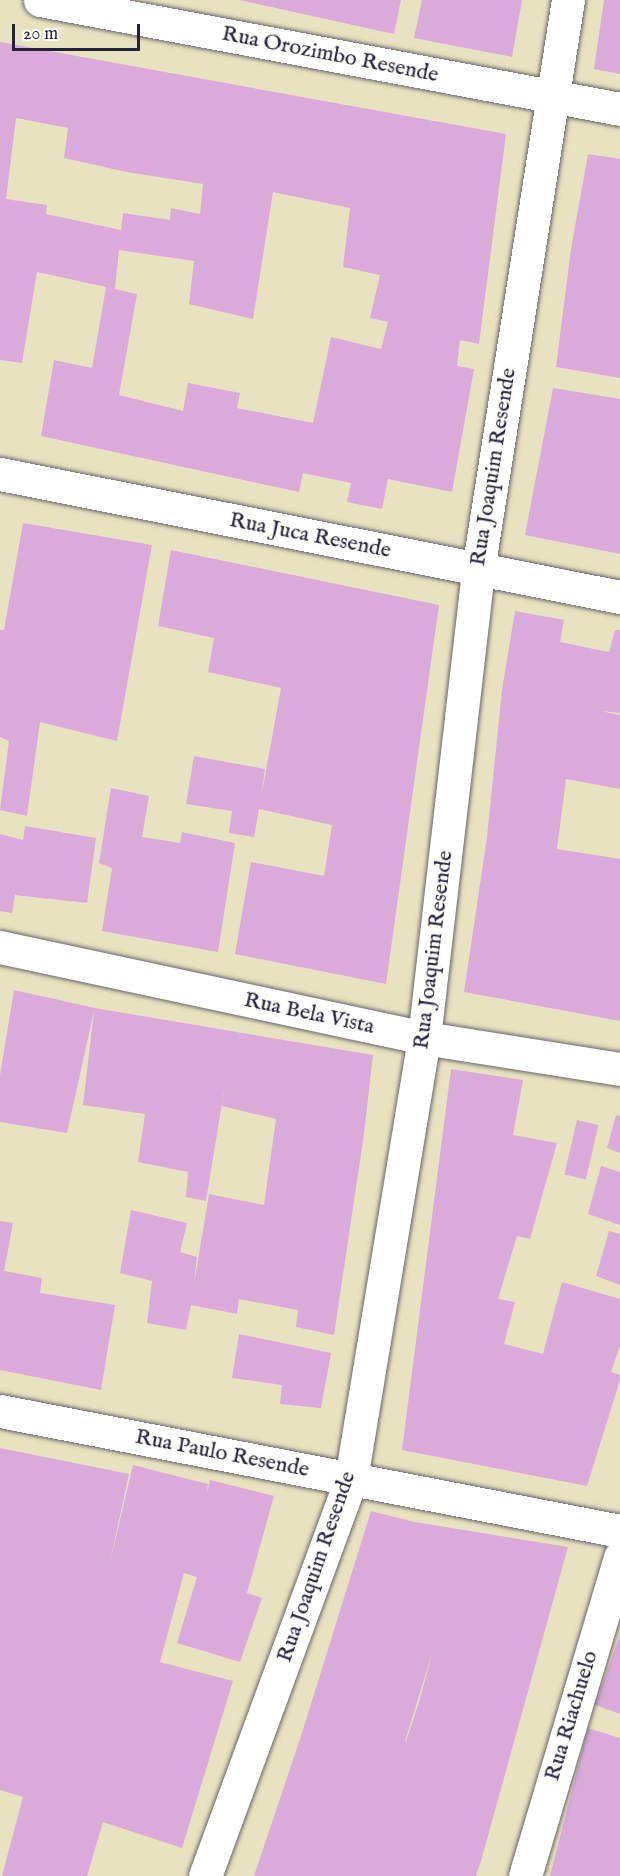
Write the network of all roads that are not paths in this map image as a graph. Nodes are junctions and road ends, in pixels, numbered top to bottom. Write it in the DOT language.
graph roads {
  1 [pos="40,0"];
  2 [pos="567,0"];
  3 [pos="552,97"];
  4 [pos="620,109"];
  5 [pos="0,474"];
  6 [pos="478,570"];
  7 [pos="620,597"];
  8 [pos="0,947"];
  9 [pos="424,1038"];
  10 [pos="620,1069"];
  11 [pos="0,1411"];
  12 [pos="351,1479"];
  13 [pos="620,1531"];
  14 [pos="620,1557"];
  15 [pos="205,1876"];
  16 [pos="525,1876"];
  1 -- 3 [label="street, Rua Orozimbo Resende"];
  2 -- 3 [label="street, Rua Joaquim Resende"];
  3 -- 4 [label="street, Rua Orozimbo Resende"];
  3 -- 6 [label="street, Rua Joaquim Resende"];
  5 -- 6 [label="street, Rua Juca Resende"];
  6 -- 7 [label="street, Rua Juca Resende"];
  6 -- 9 [label="street, Rua Joaquim Resende"];
  8 -- 9 [label="street, Rua Bela Vista"];
  9 -- 10 [label="street, Rua Bela Vista"];
  9 -- 12 [label="street, Rua Joaquim Resende"];
  11 -- 12 [label="street, Rua Paulo Resende"];
  12 -- 13 [label="street, Rua Paulo Resende"];
  12 -- 15 [label="street, Rua Joaquim Resende"];
  14 -- 16 [label="street, Rua Riachuelo"];
}
